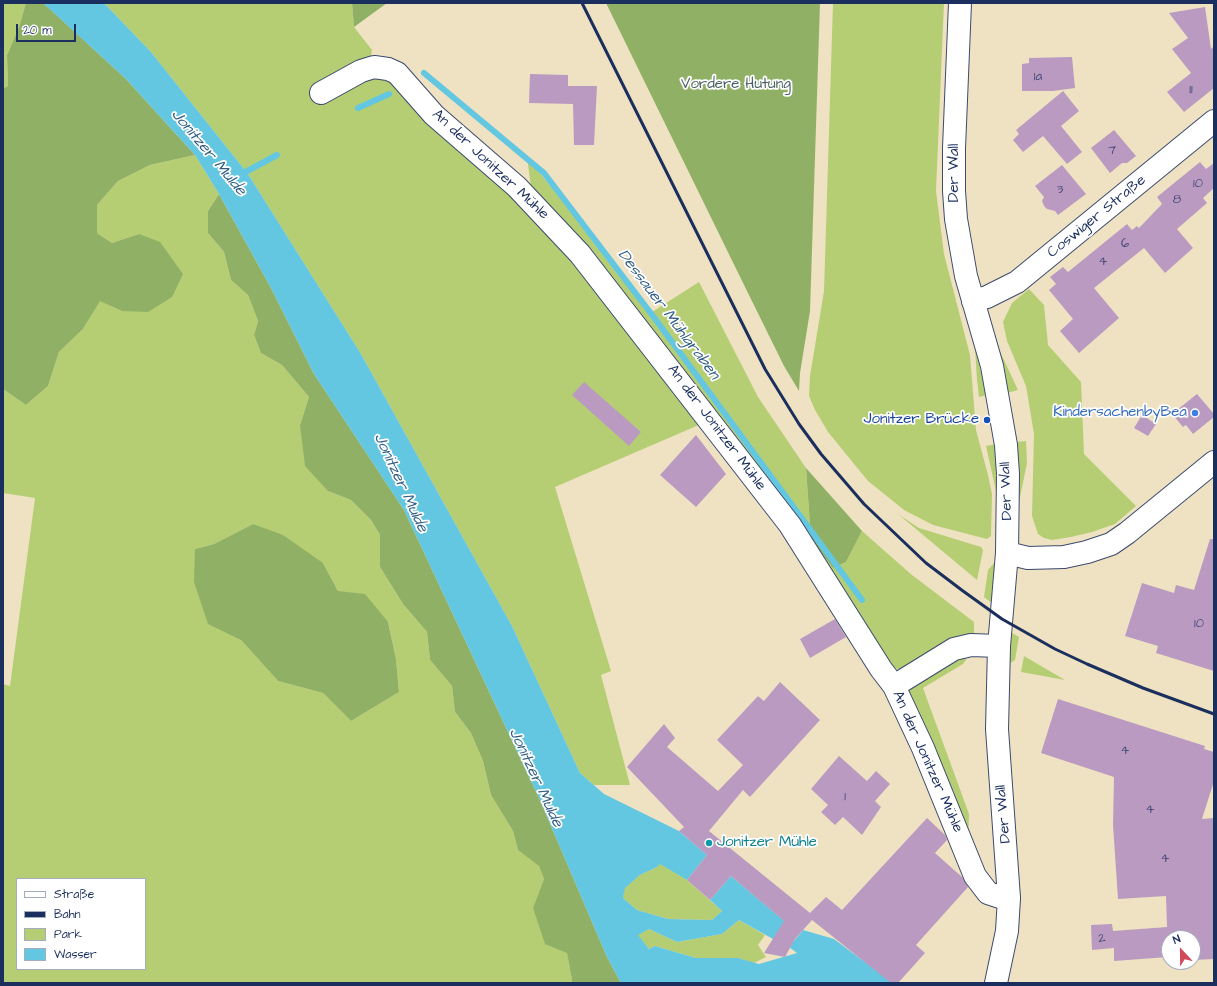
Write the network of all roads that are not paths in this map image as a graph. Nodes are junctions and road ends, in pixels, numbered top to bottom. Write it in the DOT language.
graph roads {
  1 [pos="960,3"];
  2 [pos="321,93"];
  3 [pos="1214,121"];
  4 [pos="973,301"];
  5 [pos="1214,462"];
  6 [pos="1007,553"];
  7 [pos="1000,646"];
  8 [pos="894,686"];
  9 [pos="1009,898"];
  10 [pos="996,983"];
  1 -- 4 [label="street, Der Wall"];
  2 -- 8 [label="street, An der Jonitzer Mühle"];
  3 -- 4 [label="street, Coswiger Straße"];
  4 -- 6 [label="street, Der Wall"];
  5 -- 6 [label="street"];
  6 -- 7 [label="street, Der Wall"];
  7 -- 8 [label="street"];
  7 -- 9 [label="street, Der Wall"];
  8 -- 9 [label="street, An der Jonitzer Mühle"];
  9 -- 10 [label="street, Der Wall"];
}
